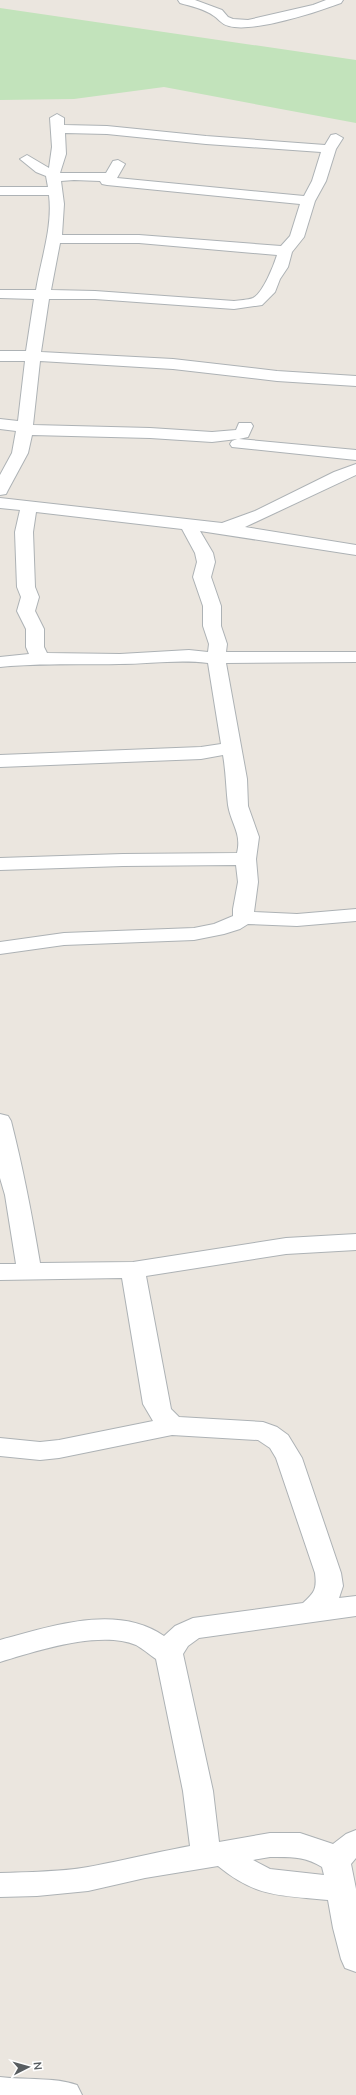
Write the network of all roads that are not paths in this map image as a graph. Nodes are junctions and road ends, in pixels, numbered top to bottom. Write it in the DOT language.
graph roads {
  1 [pos="184,0"];
  2 [pos="337,0"];
  3 [pos="27,159"];
  4 [pos="118,164"];
  5 [pos="54,181"];
  6 [pos="107,181"];
  7 [pos="2,191"];
  8 [pos="308,201"];
  9 [pos="54,239"];
  10 [pos="285,251"];
  11 [pos="0,294"];
  12 [pos="43,295"];
  13 [pos="0,356"];
  14 [pos="33,356"];
  15 [pos="356,381"];
  16 [pos="0,424"];
  17 [pos="245,426"];
  18 [pos="25,428"];
  19 [pos="238,444"];
  20 [pos="356,455"];
  21 [pos="356,470"];
  22 [pos="0,490"];
  23 [pos="0,503"];
  24 [pos="29,506"];
  25 [pos="188,524"];
  26 [pos="255,526"];
  27 [pos="356,550"];
  28 [pos="32,656"];
  29 [pos="356,657"];
  30 [pos="216,658"];
  31 [pos="0,662"];
  32 [pos="230,748"];
  33 [pos="0,761"];
  34 [pos="246,859"];
  35 [pos="0,864"];
  36 [pos="356,915"];
  37 [pos="244,918"];
  38 [pos="0,948"];
  39 [pos="0,1121"];
  40 [pos="356,1242"];
  41 [pos="133,1270"];
  42 [pos="0,1272"];
  43 [pos="29,1272"];
  44 [pos="172,1426"];
  45 [pos="0,1447"];
  46 [pos="356,1606"];
  47 [pos="312,1611"];
  48 [pos="0,1651"];
  49 [pos="169,1654"];
  50 [pos="215,1855"];
  51 [pos="344,1864"];
  52 [pos="0,1885"];
  53 [pos="356,1959"];
  54 [pos="0,2091"];
  55 [pos="66,2095"];
  1 -- 2 [label="street"];
  3 -- 5 [label="street"];
  4 -- 5 [label="street"];
  5 -- 7 [label="street"];
  5 -- 8 [label="street"];
  5 -- 9 [label="street"];
  6 -- 8 [label="street"];
  8 -- 10 [label="street"];
  9 -- 10 [label="street"];
  9 -- 12 [label="street"];
  10 -- 12 [label="street"];
  11 -- 12 [label="street"];
  12 -- 14 [label="street"];
  13 -- 14 [label="street"];
  14 -- 15 [label="street"];
  14 -- 18 [label="street"];
  16 -- 18 [label="street"];
  17 -- 18 [label="street"];
  18 -- 22 [label="street"];
  19 -- 20 [label="street"];
  21 -- 26 [label="street"];
  23 -- 24 [label="street"];
  24 -- 25 [label="street"];
  24 -- 28 [label="street"];
  25 -- 26 [label="street"];
  25 -- 30 [label="street"];
  26 -- 27 [label="street"];
  28 -- 30 [label="street"];
  28 -- 31 [label="street"];
  29 -- 30 [label="street"];
  30 -- 32 [label="street"];
  32 -- 33 [label="street"];
  32 -- 34 [label="street"];
  34 -- 35 [label="street"];
  34 -- 37 [label="street"];
  36 -- 37 [label="street"];
  37 -- 38 [label="street"];
  39 -- 43 [label="street"];
  40 -- 41 [label="street"];
  41 -- 43 [label="street"];
  41 -- 44 [label="street"];
  42 -- 43 [label="street"];
  44 -- 45 [label="street"];
  44 -- 47 [label="street"];
  46 -- 47 [label="street"];
  47 -- 49 [label="street"];
  48 -- 49 [label="street"];
  49 -- 50 [label="street"];
  50 -- 51 [label="street"];
  50 -- 51 [label="street"];
  50 -- 52 [label="street"];
  51 -- 53 [label="street"];
  54 -- 55 [label="street"];
}
